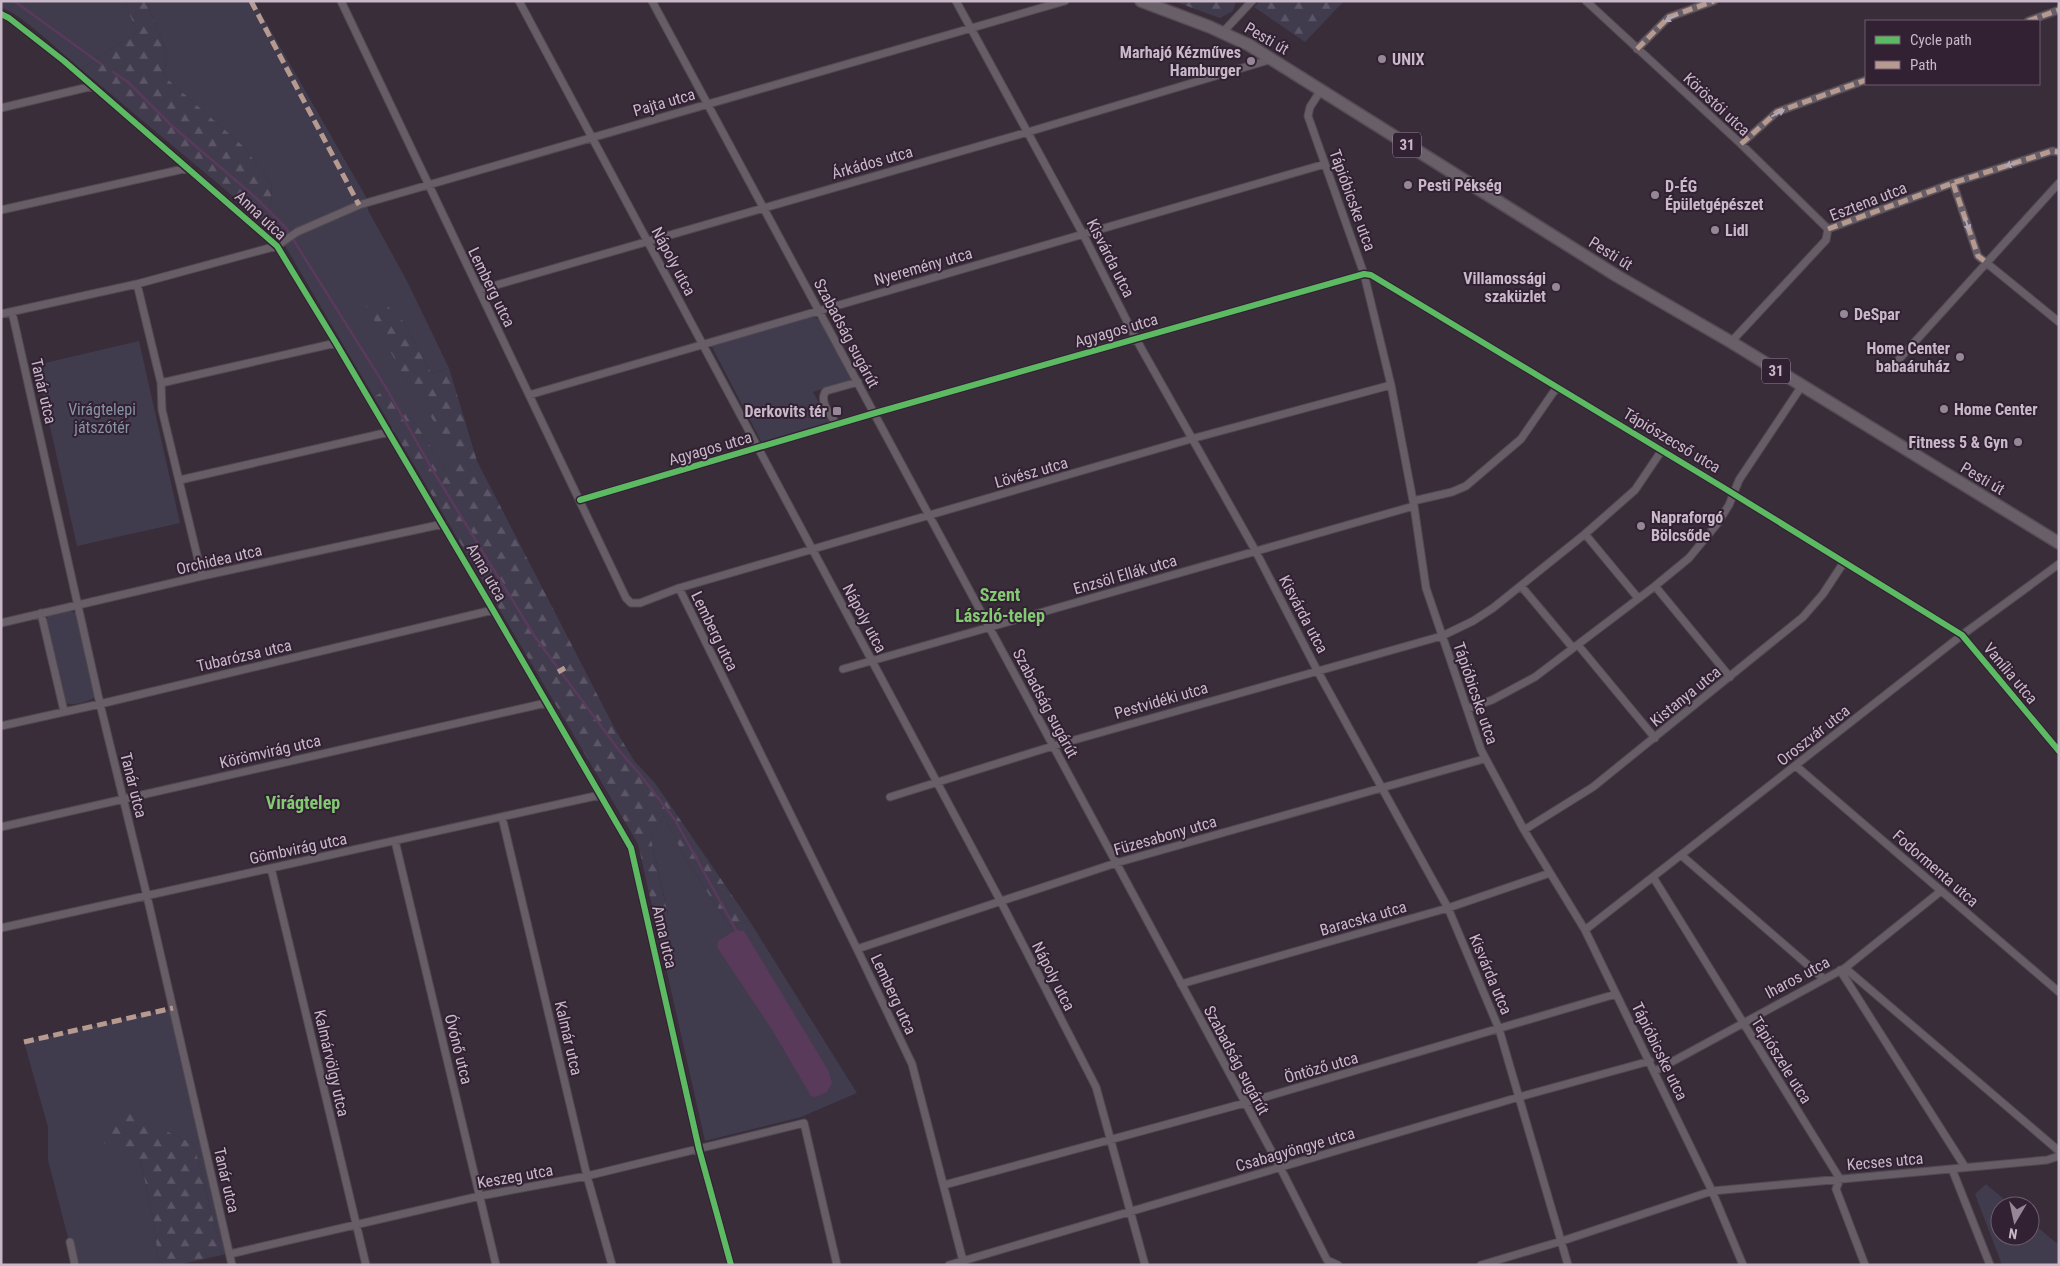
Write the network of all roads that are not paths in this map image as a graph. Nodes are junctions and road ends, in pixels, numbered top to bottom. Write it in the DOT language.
graph roads {
  1 [pos="341,1"];
  2 [pos="519,1"];
  3 [pos="652,1"];
  4 [pos="956,1"];
  5 [pos="1065,1"];
  6 [pos="1141,1"];
  7 [pos="1586,1"];
  8 [pos="1714,1"];
  9 [pos="1250,2"];
  10 [pos="2059,10"];
  11 [pos="1,14"];
  12 [pos="2031,20"];
  13 [pos="971,28"];
  14 [pos="1223,32"];
  15 [pos="1637,49"];
  16 [pos="1272,59"];
  17 [pos="1865,80"];
  18 [pos="94,86"];
  19 [pos="1321,90"];
  20 [pos="708,104"];
  21 [pos="1,108"];
  22 [pos="1028,132"];
  23 [pos="592,138"];
  24 [pos="1741,144"];
  25 [pos="2059,152"];
  26 [pos="1325,164"];
  27 [pos="188,168"];
  28 [pos="1952,183"];
  29 [pos="2059,183"];
  30 [pos="428,184"];
  31 [pos="763,207"];
  32 [pos="1,210"];
  33 [pos="1828,229"];
  34 [pos="1083,234"];
  35 [pos="648,241"];
  36 [pos="278,245"];
  37 [pos="1986,262"];
  38 [pos="1364,274"];
  39 [pos="136,284"];
  40 [pos="479,290"];
  41 [pos="819,310"];
  42 [pos="12,312"];
  43 [pos="1,314"];
  44 [pos="2059,322"];
  45 [pos="1136,339"];
  46 [pos="1731,342"];
  47 [pos="336,343"];
  48 [pos="702,344"];
  49 [pos="1892,367"];
  50 [pos="858,382"];
  51 [pos="161,383"];
  52 [pos="1391,385"];
  53 [pos="1557,386"];
  54 [pos="1801,387"];
  55 [pos="529,395"];
  56 [pos="875,414"];
  57 [pos="837,425"];
  58 [pos="389,432"];
  59 [pos="1191,439"];
  60 [pos="759,448"];
  61 [pos="1662,450"];
  62 [pos="180,480"];
  63 [pos="1733,494"];
  64 [pos="580,500"];
  65 [pos="1414,504"];
  66 [pos="930,516"];
  67 [pos="443,524"];
  68 [pos="1585,534"];
  69 [pos="2059,543"];
  70 [pos="813,550"];
  71 [pos="1255,550"];
  72 [pos="1844,562"];
  73 [pos="2059,564"];
  74 [pos="202,576"];
  75 [pos="1521,586"];
  76 [pos="1655,586"];
  77 [pos="679,588"];
  78 [pos="1638,598"];
  79 [pos="78,605"];
  80 [pos="493,610"];
  81 [pos="41,613"];
  82 [pos="1,623"];
  83 [pos="990,627"];
  84 [pos="1442,636"];
  85 [pos="1962,636"];
  86 [pos="1575,646"];
  87 [pos="873,661"];
  88 [pos="843,670"];
  89 [pos="1317,670"];
  90 [pos="1730,677"];
  91 [pos="546,703"];
  92 [pos="100,704"];
  93 [pos="1467,709"];
  94 [pos="64,712"];
  95 [pos="1,726"];
  96 [pos="1655,738"];
  97 [pos="1053,746"];
  98 [pos="2059,751"];
  99 [pos="1484,759"];
  100 [pos="1796,766"];
  101 [pos="937,781"];
  102 [pos="1383,788"];
  103 [pos="600,795"];
  104 [pos="890,797"];
  105 [pos="123,798"];
  106 [pos="502,817"];
  107 [pos="1,827"];
  108 [pos="1524,830"];
  109 [pos="395,841"];
  110 [pos="1681,855"];
  111 [pos="1116,863"];
  112 [pos="271,868"];
  113 [pos="1550,872"];
  114 [pos="1653,877"];
  115 [pos="1941,891"];
  116 [pos="147,896"];
  117 [pos="1001,902"];
  118 [pos="1448,908"];
  119 [pos="1,928"];
  120 [pos="1586,930"];
  121 [pos="857,949"];
  122 [pos="1842,969"];
  123 [pos="1824,979"];
  124 [pos="1181,984"];
  125 [pos="2059,992"];
  126 [pos="1616,994"];
  127 [pos="1743,1022"];
  128 [pos="1499,1029"];
  129 [pos="1650,1061"];
  130 [pos="1655,1071"];
  131 [pos="1519,1097"];
  132 [pos="1245,1103"];
  133 [pos="1110,1140"];
  134 [pos="699,1149"];
  135 [pos="2059,1151"];
  136 [pos="2059,1156"];
  137 [pos="1280,1168"];
  138 [pos="1965,1168"];
  139 [pos="1952,1169"];
  140 [pos="587,1176"];
  141 [pos="1840,1179"];
  142 [pos="944,1185"];
  143 [pos="1712,1191"];
  144 [pos="480,1196"];
  145 [pos="1130,1212"];
  146 [pos="356,1224"];
  147 [pos="1562,1241"];
  148 [pos="70,1242"];
  149 [pos="230,1254"];
  150 [pos="964,1263"];
  151 [pos="1326,1263"];
  152 [pos="76,1265"];
  153 [pos="232,1265"];
  154 [pos="366,1265"];
  155 [pos="496,1265"];
  156 [pos="612,1265"];
  157 [pos="731,1265"];
  158 [pos="837,1265"];
  159 [pos="949,1265"];
  160 [pos="1145,1265"];
  161 [pos="1338,1265"];
  162 [pos="1482,1265"];
  163 [pos="1568,1265"];
  164 [pos="1743,1265"];
  165 [pos="1865,1265"];
  166 [pos="1990,1265"];
  1 -- 30 [label="street, Lemberg utca"];
  2 -- 23 [label="street, Nápoly utca"];
  3 -- 20 [label="street, Szabadság sugárút"];
  4 -- 13 [label="street, Kisvárda utca"];
  5 -- 13 [label="street, Pajta utca"];
  6 -- 14 [label="main road, Pesti út / 31"];
  7 -- 15 [label="street, Köröstói utca"];
  8 -- 15 [label="street, one-way"];
  9 -- 14 [label="street"];
  10 -- 12 [label="street"];
  11 -- 18 [label="street, Anna utca"];
  13 -- 20 [label="street, Pajta utca"];
  13 -- 22 [label="street, Kisvárda utca"];
  14 -- 16 [label="main road, Pesti út / 31"];
  15 -- 24 [label="street, Köröstói utca"];
  16 -- 19 [label="main road, Pesti út / 31"];
  16 -- 22 [label="street, Árkádos utca"];
  24 -- 17 [label="street, one-way"];
  18 -- 21 [label="street"];
  18 -- 27 [label="street, Anna utca"];
  19 -- 26 [label="street, Tápióbicske utca"];
  19 -- 46 [label="main road, Pesti út / 31"];
  20 -- 23 [label="street, Pajta utca"];
  20 -- 31 [label="street, Szabadság sugárút"];
  22 -- 31 [label="street, Árkádos utca"];
  22 -- 34 [label="street, Kisvárda utca"];
  23 -- 30 [label="street, Pajta utca"];
  23 -- 35 [label="street, Nápoly utca"];
  24 -- 33 [label="street, Köröstói utca"];
  25 -- 28 [label="street, Esztena utca, one-way"];
  26 -- 34 [label="street, Nyeremény utca"];
  26 -- 38 [label="street, Tápióbicske utca"];
  27 -- 32 [label="street"];
  27 -- 36 [label="street, Anna utca"];
  28 -- 33 [label="street, Esztena utca"];
  28 -- 37 [label="street, one-way"];
  29 -- 37 [label="street"];
  30 -- 36 [label="street, Pajta utca"];
  30 -- 40 [label="street, Lemberg utca"];
  31 -- 35 [label="street, Árkádos utca"];
  31 -- 41 [label="street, Szabadság sugárút"];
  33 -- 46 [label="street, Esztena utca"];
  34 -- 41 [label="street, Nyeremény utca"];
  34 -- 45 [label="street, Kisvárda utca"];
  35 -- 40 [label="street, Árkádos utca"];
  35 -- 48 [label="street, Nápoly utca"];
  36 -- 39 [label="street, Pajta utca"];
  36 -- 47 [label="street, Anna utca"];
  37 -- 44 [label="street"];
  37 -- 49 [label="street"];
  38 -- 45 [label="street, Agyagos utca"];
  38 -- 52 [label="street, Tápióbicske utca"];
  38 -- 53 [label="street, Tápiószecső utca"];
  39 -- 42 [label="street, Pajta utca"];
  39 -- 51 [label="street"];
  40 -- 55 [label="street, Lemberg utca"];
  41 -- 48 [label="street, Nyeremény utca"];
  41 -- 50 [label="street, Szabadság sugárút"];
  42 -- 43 [label="street, Pajta utca"];
  42 -- 79 [label="street, Tanár utca"];
  45 -- 56 [label="street, Agyagos utca"];
  45 -- 59 [label="street, Kisvárda utca"];
  46 -- 54 [label="main road, Pesti út / 31"];
  47 -- 51 [label="street"];
  47 -- 58 [label="street, Anna utca"];
  48 -- 55 [label="street, Nyeremény utca"];
  48 -- 60 [label="street, Nápoly utca"];
  50 -- 56 [label="street, Szabadság sugárút"];
  50 -- 57 [label="street"];
  51 -- 62 [label="street"];
  52 -- 59 [label="street, Lövész utca"];
  52 -- 65 [label="street, Tápióbicske utca"];
  53 -- 61 [label="street, Tápiószecső utca"];
  53 -- 65 [label="street, Enzsöl Ellák utca"];
  54 -- 63 [label="street"];
  54 -- 69 [label="main road, Pesti út / 31"];
  55 -- 64 [label="street, Lemberg utca"];
  56 -- 57 [label="street, Agyagos utca"];
  56 -- 66 [label="street, Szabadság sugárút"];
  57 -- 60 [label="street, Agyagos utca"];
  58 -- 62 [label="street"];
  58 -- 67 [label="street, Anna utca"];
  59 -- 66 [label="street, Lövész utca"];
  59 -- 71 [label="street, Kisvárda utca"];
  60 -- 64 [label="street, Agyagos utca"];
  60 -- 70 [label="street, Nápoly utca"];
  61 -- 63 [label="street, Tápiószecső utca"];
  61 -- 68 [label="street, Pestvidéki utca"];
  62 -- 74 [label="street"];
  63 -- 72 [label="street, Tápiószecső utca"];
  63 -- 76 [label="street"];
  64 -- 77 [label="street, Lemberg utca"];
  65 -- 71 [label="street, Enzsöl Ellák utca"];
  65 -- 84 [label="street, Tápióbicske utca"];
  66 -- 70 [label="street, Lövész utca"];
  66 -- 83 [label="street, Szabadság sugárút"];
  67 -- 74 [label="street, Orchidea utca"];
  67 -- 80 [label="street, Anna utca"];
  68 -- 75 [label="street, Pestvidéki utca"];
  68 -- 78 [label="street"];
  70 -- 77 [label="street, Lövész utca"];
  70 -- 87 [label="street, Nápoly utca"];
  71 -- 83 [label="street, Enzsöl Ellák utca"];
  71 -- 89 [label="street, Kisvárda utca"];
  72 -- 85 [label="street, Tápiószecső utca"];
  72 -- 90 [label="street, Kistanya utca"];
  73 -- 85 [label="street, Oroszvár utca"];
  74 -- 79 [label="street, Orchidea utca"];
  75 -- 84 [label="street, Pestvidéki utca"];
  75 -- 86 [label="street"];
  76 -- 78 [label="street"];
  76 -- 90 [label="street"];
  77 -- 121 [label="street, Lemberg utca"];
  78 -- 86 [label="street"];
  79 -- 81 [label="street, Orchidea utca"];
  79 -- 92 [label="street, Tanár utca"];
  80 -- 91 [label="street, Anna utca"];
  80 -- 92 [label="street, Tubarózsa utca"];
  81 -- 82 [label="street, Orchidea utca"];
  81 -- 94 [label="street"];
  83 -- 87 [label="street, Enzsöl Ellák utca"];
  83 -- 97 [label="street, Szabadság sugárút"];
  84 -- 89 [label="street, Pestvidéki utca"];
  84 -- 93 [label="street, Tápióbicske utca"];
  85 -- 98 [label="street, Vanília utca"];
  85 -- 100 [label="street, Oroszvár utca"];
  86 -- 93 [label="street"];
  86 -- 96 [label="street"];
  87 -- 88 [label="street, Enzsöl Ellák utca"];
  87 -- 101 [label="street, Nápoly utca"];
  89 -- 97 [label="street, Pestvidéki utca"];
  89 -- 102 [label="street, Kisvárda utca"];
  90 -- 96 [label="street, Kistanya utca"];
  91 -- 103 [label="street, Anna utca"];
  91 -- 105 [label="street, Körömvirág utca"];
  92 -- 94 [label="street, Tubarózsa utca"];
  92 -- 105 [label="street, Tanár utca"];
  93 -- 99 [label="street, Tápióbicske utca"];
  94 -- 95 [label="street, Tubarózsa utca"];
  96 -- 108 [label="street, Kistanya utca"];
  97 -- 101 [label="street, Pestvidéki utca"];
  97 -- 111 [label="street, Szabadság sugárút"];
  99 -- 102 [label="street, Füzesabony utca"];
  99 -- 108 [label="street, Tápióbicske utca"];
  100 -- 110 [label="street, Oroszvár utca"];
  100 -- 115 [label="street, Fodormenta utca"];
  101 -- 104 [label="street, Pestvidéki utca"];
  101 -- 117 [label="street, Nápoly utca"];
  102 -- 111 [label="street, Füzesabony utca"];
  102 -- 118 [label="street, Kisvárda utca"];
  103 -- 106 [label="street, Gömbvirág utca"];
  103 -- 134 [label="street, Anna utca"];
  105 -- 107 [label="street, Körömvirág utca"];
  105 -- 116 [label="street, Tanár utca"];
  106 -- 109 [label="street, Gömbvirág utca"];
  106 -- 140 [label="street, Kalmár utca"];
  108 -- 113 [label="street, Tápióbicske utca"];
  109 -- 112 [label="street, Gömbvirág utca"];
  109 -- 144 [label="street, Óvónő utca"];
  110 -- 114 [label="street, Oroszvár utca"];
  110 -- 123 [label="street"];
  111 -- 117 [label="street, Füzesabony utca"];
  111 -- 124 [label="street, Szabadság sugárút"];
  112 -- 116 [label="street, Gömbvirág utca"];
  112 -- 146 [label="street, Kalmárvölgy utca"];
  113 -- 118 [label="street, Baracska utca"];
  113 -- 120 [label="street, Tápióbicske utca"];
  114 -- 120 [label="street, Oroszvár utca"];
  114 -- 127 [label="street, Tápiószele utca"];
  115 -- 122 [label="street, Iharos utca"];
  115 -- 125 [label="street, Fodormenta utca"];
  116 -- 119 [label="street, Gömbvirág utca"];
  116 -- 149 [label="street, Tanár utca"];
  117 -- 121 [label="street, Füzesabony utca"];
  117 -- 133 [label="street, Nápoly utca"];
  118 -- 124 [label="street, Baracska utca"];
  118 -- 128 [label="street, Kisvárda utca"];
  120 -- 126 [label="street, Tápióbicske utca"];
  121 -- 142 [label="street, Lemberg utca"];
  122 -- 123 [label="street, Iharos utca"];
  122 -- 135 [label="street"];
  122 -- 138 [label="street"];
  123 -- 127 [label="street, Iharos utca"];
  124 -- 132 [label="street, Szabadság sugárút"];
  126 -- 128 [label="street, Öntöző utca"];
  126 -- 129 [label="street, Tápióbicske utca"];
  127 -- 130 [label="street, Iharos utca"];
  127 -- 141 [label="street, Tápiószele utca"];
  128 -- 131 [label="street, Kisvárda utca"];
  128 -- 132 [label="street, Öntöző utca"];
  129 -- 130 [label="street, Tápióbicske utca"];
  129 -- 131 [label="street, Csabagyöngye utca"];
  130 -- 143 [label="street, Tápióbicske utca"];
  131 -- 137 [label="street, Csabagyöngye utca"];
  131 -- 147 [label="street, Kisvárda utca"];
  132 -- 133 [label="street, Öntöző utca"];
  132 -- 137 [label="street, Szabadság sugárút"];
  133 -- 142 [label="street, Öntöző utca"];
  133 -- 145 [label="street, Nápoly utca"];
  134 -- 140 [label="street, Keszeg utca"];
  134 -- 157 [label="street, Anna utca"];
  134 -- 158 [label="street, Keszeg utca"];
  136 -- 138 [label="street, Kecses utca"];
  137 -- 145 [label="street, Csabagyöngye utca"];
  137 -- 151 [label="street, Szabadság sugárút"];
  138 -- 139 [label="street, Kecses utca"];
  139 -- 141 [label="street, Kecses utca"];
  139 -- 166 [label="street"];
  140 -- 144 [label="street, Keszeg utca"];
  140 -- 156 [label="street, Kalmár utca"];
  141 -- 143 [label="street, Kecses utca"];
  141 -- 165 [label="street, Tápiószele utca"];
  142 -- 150 [label="street, Lemberg utca"];
  143 -- 147 [label="street, Kecses utca"];
  143 -- 164 [label="street, Tápióbicske utca"];
  144 -- 146 [label="street, Keszeg utca"];
  144 -- 155 [label="street, Óvónő utca"];
  145 -- 150 [label="street, Csabagyöngye utca"];
  145 -- 160 [label="street, Nápoly utca"];
  146 -- 149 [label="street, Keszeg utca"];
  146 -- 154 [label="street, Kalmárvölgy utca"];
  147 -- 162 [label="street, Kecses utca"];
  147 -- 163 [label="street, Kisvárda utca"];
  148 -- 152 [label="street"];
  149 -- 153 [label="street, Tanár utca"];
  150 -- 159 [label="street, Csabagyöngye utca"];
  151 -- 161 [label="street"];
}
